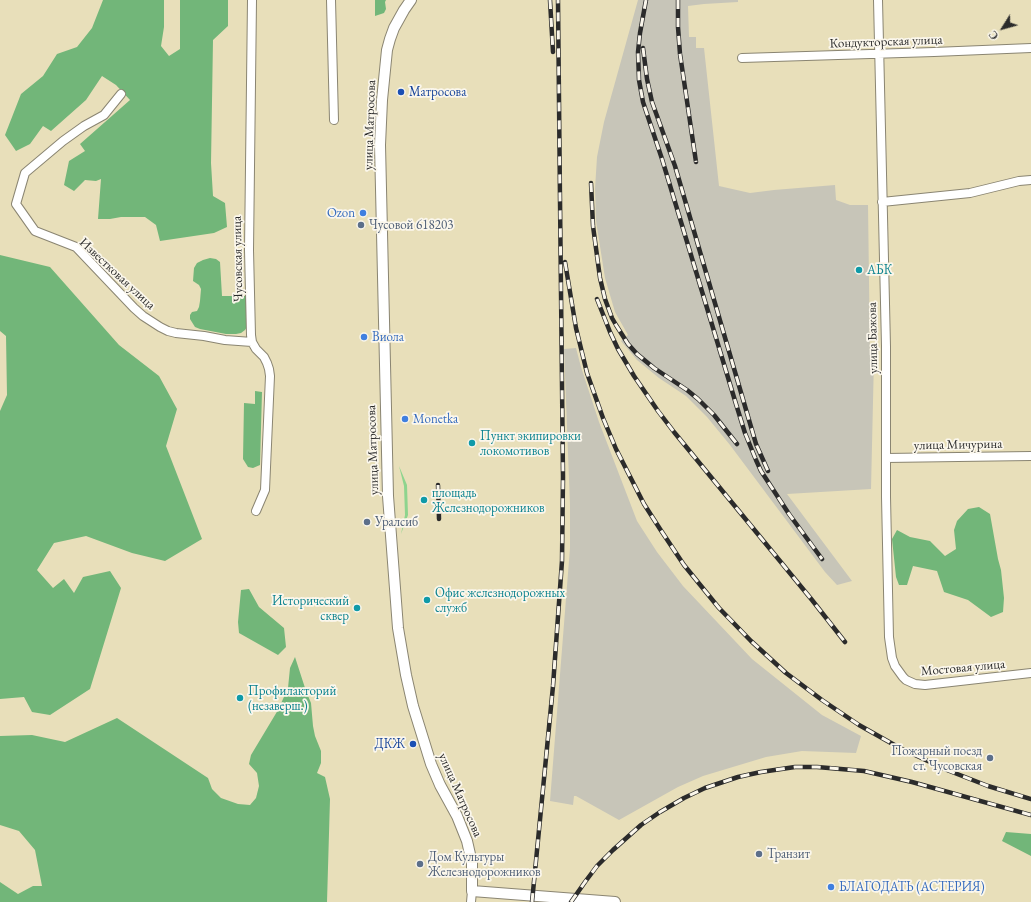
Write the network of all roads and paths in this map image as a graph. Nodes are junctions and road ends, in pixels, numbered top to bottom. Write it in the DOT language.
graph roads {
  1 [pos="252,0"];
  2 [pos="331,0"];
  3 [pos="411,0"];
  4 [pos="878,0"];
  5 [pos="1031,48"];
  6 [pos="879,54"];
  7 [pos="742,58"];
  8 [pos="121,94"];
  9 [pos="334,120"];
  10 [pos="1031,180"];
  11 [pos="882,202"];
  12 [pos="252,342"];
  13 [pos="1031,456"];
  14 [pos="886,458"];
  15 [pos="256,510"];
  16 [pos="1031,673"];
  17 [pos="901,674"];
  18 [pos="472,891"];
  19 [pos="471,902"];
  20 [pos="615,902"];
  1 -- 12 [label="street, Чусовская улица"];
  2 -- 9 [label="street"];
  3 -- 18 [label="street, улица Матросова"];
  4 -- 6 [label="street, улица Бажова"];
  5 -- 6 [label="street, Кондукторская улица"];
  6 -- 7 [label="street, Кондукторская улица"];
  6 -- 11 [label="street, улица Бажова"];
  8 -- 12 [label="street, Известковая улица"];
  10 -- 11 [label="street"];
  11 -- 14 [label="street, улица Бажова"];
  12 -- 15 [label="street"];
  13 -- 14 [label="street, улица Мичурина"];
  14 -- 17 [label="street, улица Бажова"];
  16 -- 17 [label="street, Мостовая улица"];
  18 -- 19 [label="street"];
  18 -- 20 [label="street"];
}
